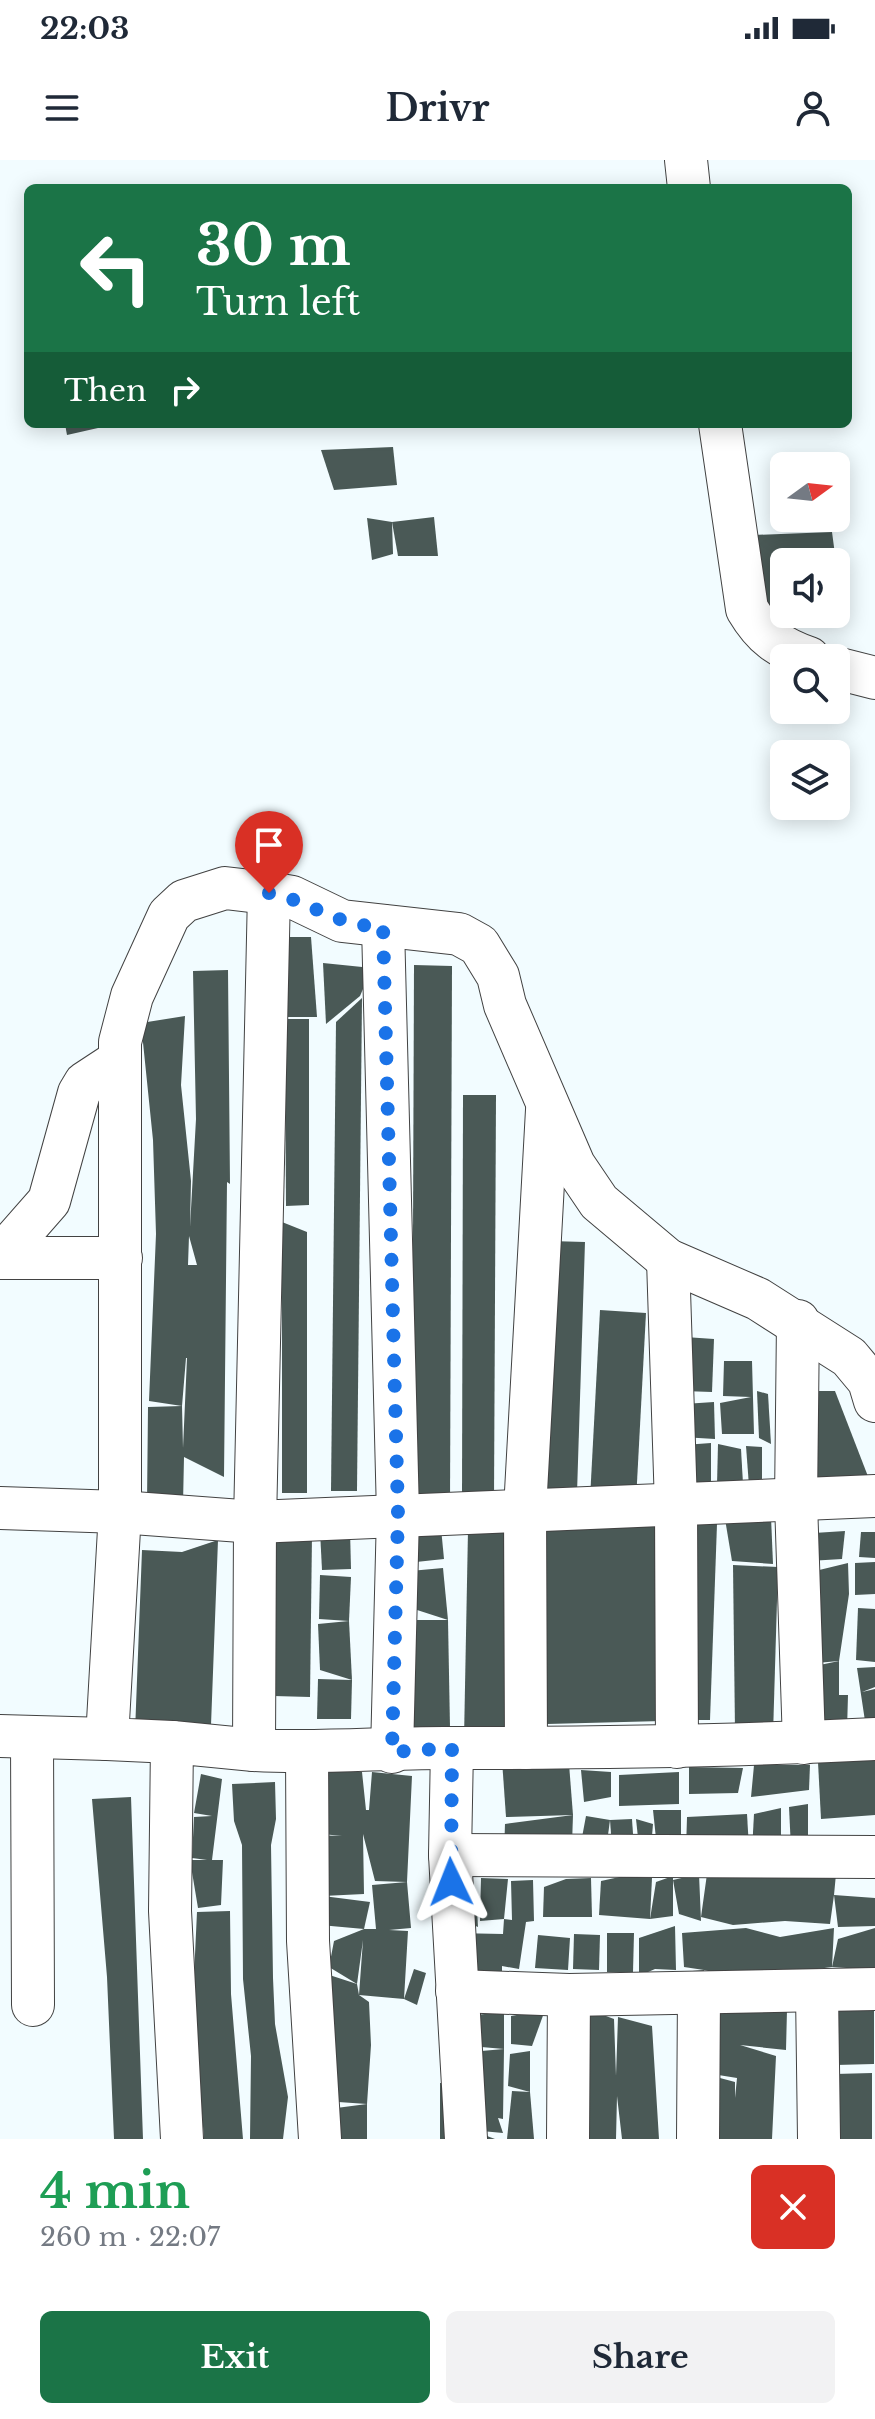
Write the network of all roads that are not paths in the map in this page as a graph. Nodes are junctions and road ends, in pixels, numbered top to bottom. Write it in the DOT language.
graph roads {
  1 [pos="686,160"];
  2 [pos="689,184"];
  3 [pos="721,428"];
  4 [pos="775,644"];
  5 [pos="850,672"];
  6 [pos="875,678"];
  7 [pos="269,893"];
  8 [pos="383,926"];
  9 [pos="120,1060"];
  10 [pos="548,1099"];
  11 [pos="0,1257"];
  12 [pos="121,1258"];
  13 [pos="668,1260"];
  14 [pos="798,1321"];
  15 [pos="875,1401"];
  16 [pos="875,1496"];
  17 [pos="796,1502"];
  18 [pos="676,1505"];
  19 [pos="0,1508"];
  20 [pos="525,1510"];
  21 [pos="120,1512"];
  22 [pos="398,1514"];
  23 [pos="255,1522"];
  24 [pos="16,1736"];
  25 [pos="107,1739"];
  26 [pos="875,1739"];
  27 [pos="172,1742"];
  28 [pos="804,1743"];
  29 [pos="677,1747"];
  30 [pos="452,1748"];
  31 [pos="526,1748"];
  32 [pos="254,1750"];
  33 [pos="392,1752"];
  34 [pos="307,1753"];
  35 [pos="450,1855"];
  36 [pos="875,1857"];
  37 [pos="875,1989"];
  38 [pos="457,1991"];
  39 [pos="817,1992"];
  40 [pos="699,1993"];
  41 [pos="569,1995"];
  42 [pos="33,2005"];
  43 [pos="182,2139"];
  44 [pos="320,2139"];
  45 [pos="466,2139"];
  46 [pos="568,2139"];
  47 [pos="698,2139"];
  48 [pos="819,2139"];
  1 -- 2 [label="street"];
  3 -- 4 [label="street"];
  5 -- 6 [label="street"];
  7 -- 8 [label="street"];
  7 -- 9 [label="street"];
  7 -- 23 [label="street"];
  8 -- 10 [label="street"];
  8 -- 22 [label="street"];
  9 -- 11 [label="street"];
  9 -- 12 [label="street"];
  10 -- 13 [label="street"];
  10 -- 20 [label="street"];
  11 -- 12 [label="street"];
  12 -- 21 [label="street"];
  13 -- 14 [label="street"];
  13 -- 18 [label="street"];
  14 -- 15 [label="street"];
  14 -- 17 [label="street"];
  16 -- 17 [label="street"];
  17 -- 18 [label="street"];
  17 -- 28 [label="street"];
  18 -- 20 [label="street"];
  18 -- 29 [label="street"];
  19 -- 21 [label="street"];
  20 -- 22 [label="street"];
  20 -- 31 [label="street"];
  21 -- 23 [label="street"];
  21 -- 25 [label="street"];
  22 -- 23 [label="street"];
  22 -- 33 [label="street"];
  23 -- 32 [label="street"];
  24 -- 25 [label="street"];
  24 -- 42 [label="street"];
  25 -- 27 [label="street"];
  26 -- 28 [label="street"];
  27 -- 32 [label="street"];
  27 -- 43 [label="street"];
  28 -- 29 [label="street"];
  29 -- 31 [label="street"];
  30 -- 31 [label="street"];
  30 -- 33 [label="street"];
  30 -- 35 [label="street"];
  32 -- 34 [label="street"];
  33 -- 34 [label="street"];
  34 -- 44 [label="street"];
  35 -- 36 [label="street"];
  35 -- 38 [label="street"];
  37 -- 39 [label="street"];
  38 -- 41 [label="street"];
  38 -- 45 [label="street"];
  39 -- 40 [label="street"];
  39 -- 48 [label="street"];
  40 -- 41 [label="street"];
  40 -- 47 [label="street"];
  41 -- 46 [label="street"];
}
